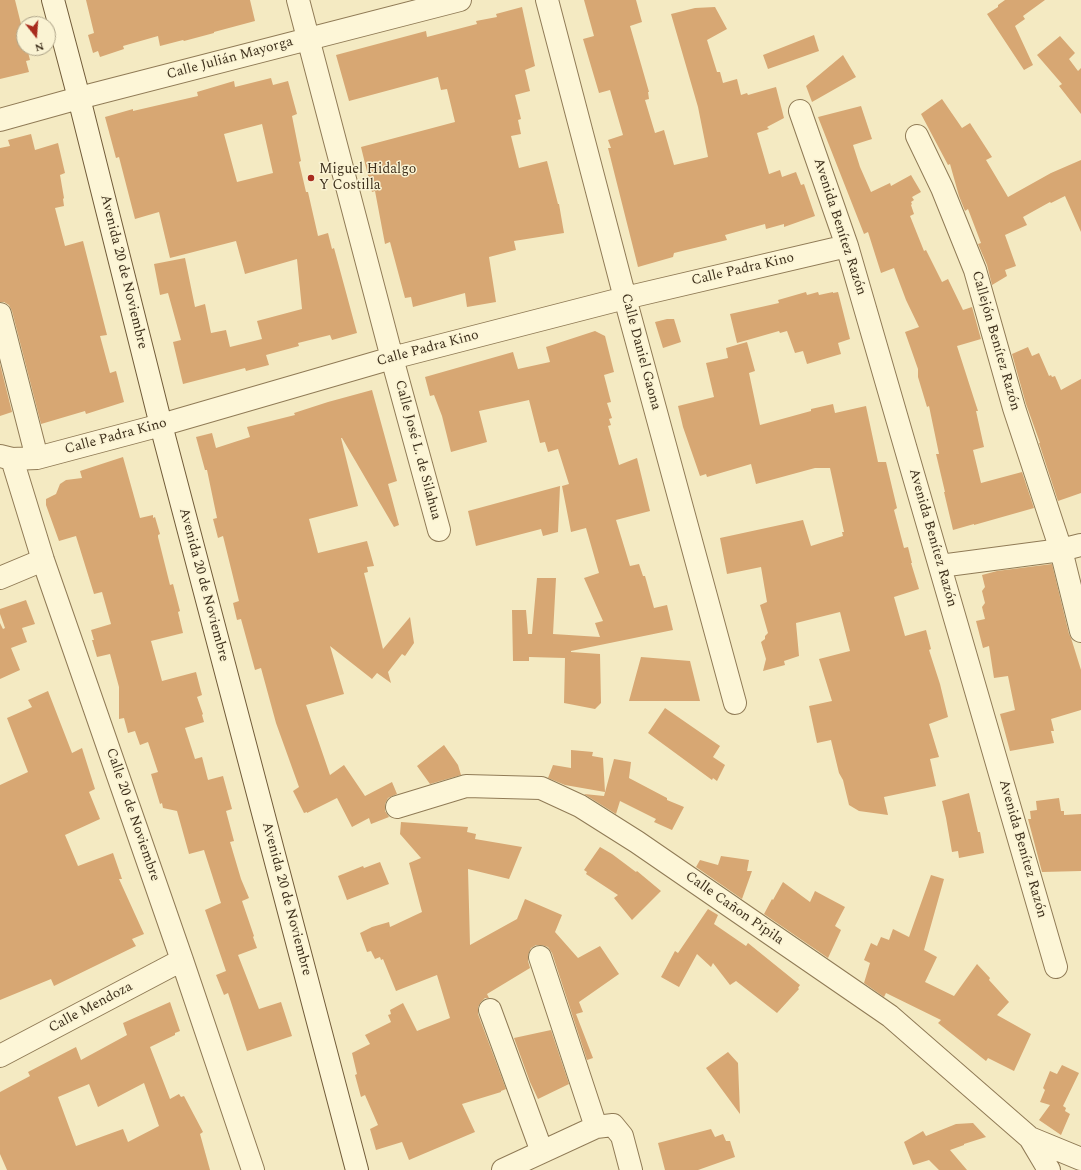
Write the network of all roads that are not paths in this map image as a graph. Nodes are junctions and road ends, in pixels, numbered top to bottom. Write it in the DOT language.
graph roads {
  1 [pos="53,0"];
  2 [pos="298,0"];
  3 [pos="460,0"];
  4 [pos="547,0"];
  5 [pos="308,39"];
  6 [pos="79,98"];
  7 [pos="800,111"];
  8 [pos="0,120"];
  9 [pos="917,136"];
  10 [pos="847,246"];
  11 [pos="625,298"];
  12 [pos="0,314"];
  13 [pos="392,358"];
  14 [pos="161,425"];
  15 [pos="6,457"];
  16 [pos="37,458"];
  17 [pos="439,530"];
  18 [pos="1071,548"];
  19 [pos="43,560"];
  20 [pos="940,566"];
  21 [pos="0,578"];
  22 [pos="1081,630"];
  23 [pos="735,703"];
  24 [pos="397,807"];
  25 [pos="540,957"];
  26 [pos="182,960"];
  27 [pos="1056,967"];
  28 [pos="490,1010"];
  29 [pos="0,1056"];
  30 [pos="604,1126"];
  31 [pos="1030,1138"];
  32 [pos="542,1152"];
  33 [pos="1081,1159"];
  34 [pos="253,1170"];
  35 [pos="357,1170"];
  36 [pos="503,1170"];
  37 [pos="631,1170"];
  38 [pos="1049,1170"];
  1 -- 6 [label="street, Avenida 20 de Noviembre"];
  2 -- 5 [label="street, Calle José L. de Silahua"];
  3 -- 5 [label="street, Calle Julián Mayorga"];
  4 -- 11 [label="street, Calle Daniel Gaona"];
  5 -- 6 [label="street, Calle Julián Mayorga"];
  5 -- 13 [label="street, Calle José L. de Silahua"];
  6 -- 8 [label="street, Calle Julián Mayorga"];
  6 -- 14 [label="street, Avenida 20 de Noviembre"];
  7 -- 10 [label="street, Avenida Benítez Razón"];
  9 -- 18 [label="street, Callejón Benítez Razón"];
  10 -- 11 [label="street, Calle Padra Kino"];
  10 -- 20 [label="street, Avenida Benítez Razón"];
  11 -- 13 [label="street, Calle Padra Kino"];
  11 -- 23 [label="street, Calle Daniel Gaona"];
  12 -- 16 [label="street"];
  13 -- 14 [label="street, Calle Padra Kino"];
  13 -- 17 [label="street, Calle José L. de Silahua"];
  14 -- 16 [label="street, Calle Padra Kino"];
  14 -- 35 [label="street, Avenida 20 de Noviembre"];
  15 -- 16 [label="street, Calle Padra Kino"];
  15 -- 19 [label="street, Calle 20 de Noviembre"];
  18 -- 20 [label="street"];
  18 -- 22 [label="street, Callejón Benítez Razón"];
  19 -- 21 [label="street"];
  19 -- 26 [label="street, Calle 20 de Noviembre"];
  20 -- 27 [label="street, Avenida Benítez Razón"];
  24 -- 31 [label="street, Calle Cañon Pípila"];
  25 -- 30 [label="street"];
  26 -- 29 [label="street, Calle Mendoza"];
  26 -- 34 [label="street, Calle 20 de Noviembre"];
  28 -- 32 [label="street"];
  30 -- 32 [label="street"];
  30 -- 37 [label="street"];
  31 -- 33 [label="street, Calle Cañon Pípila"];
  31 -- 38 [label="street, Calle Cañon Pípila"];
  32 -- 36 [label="street"];
}
